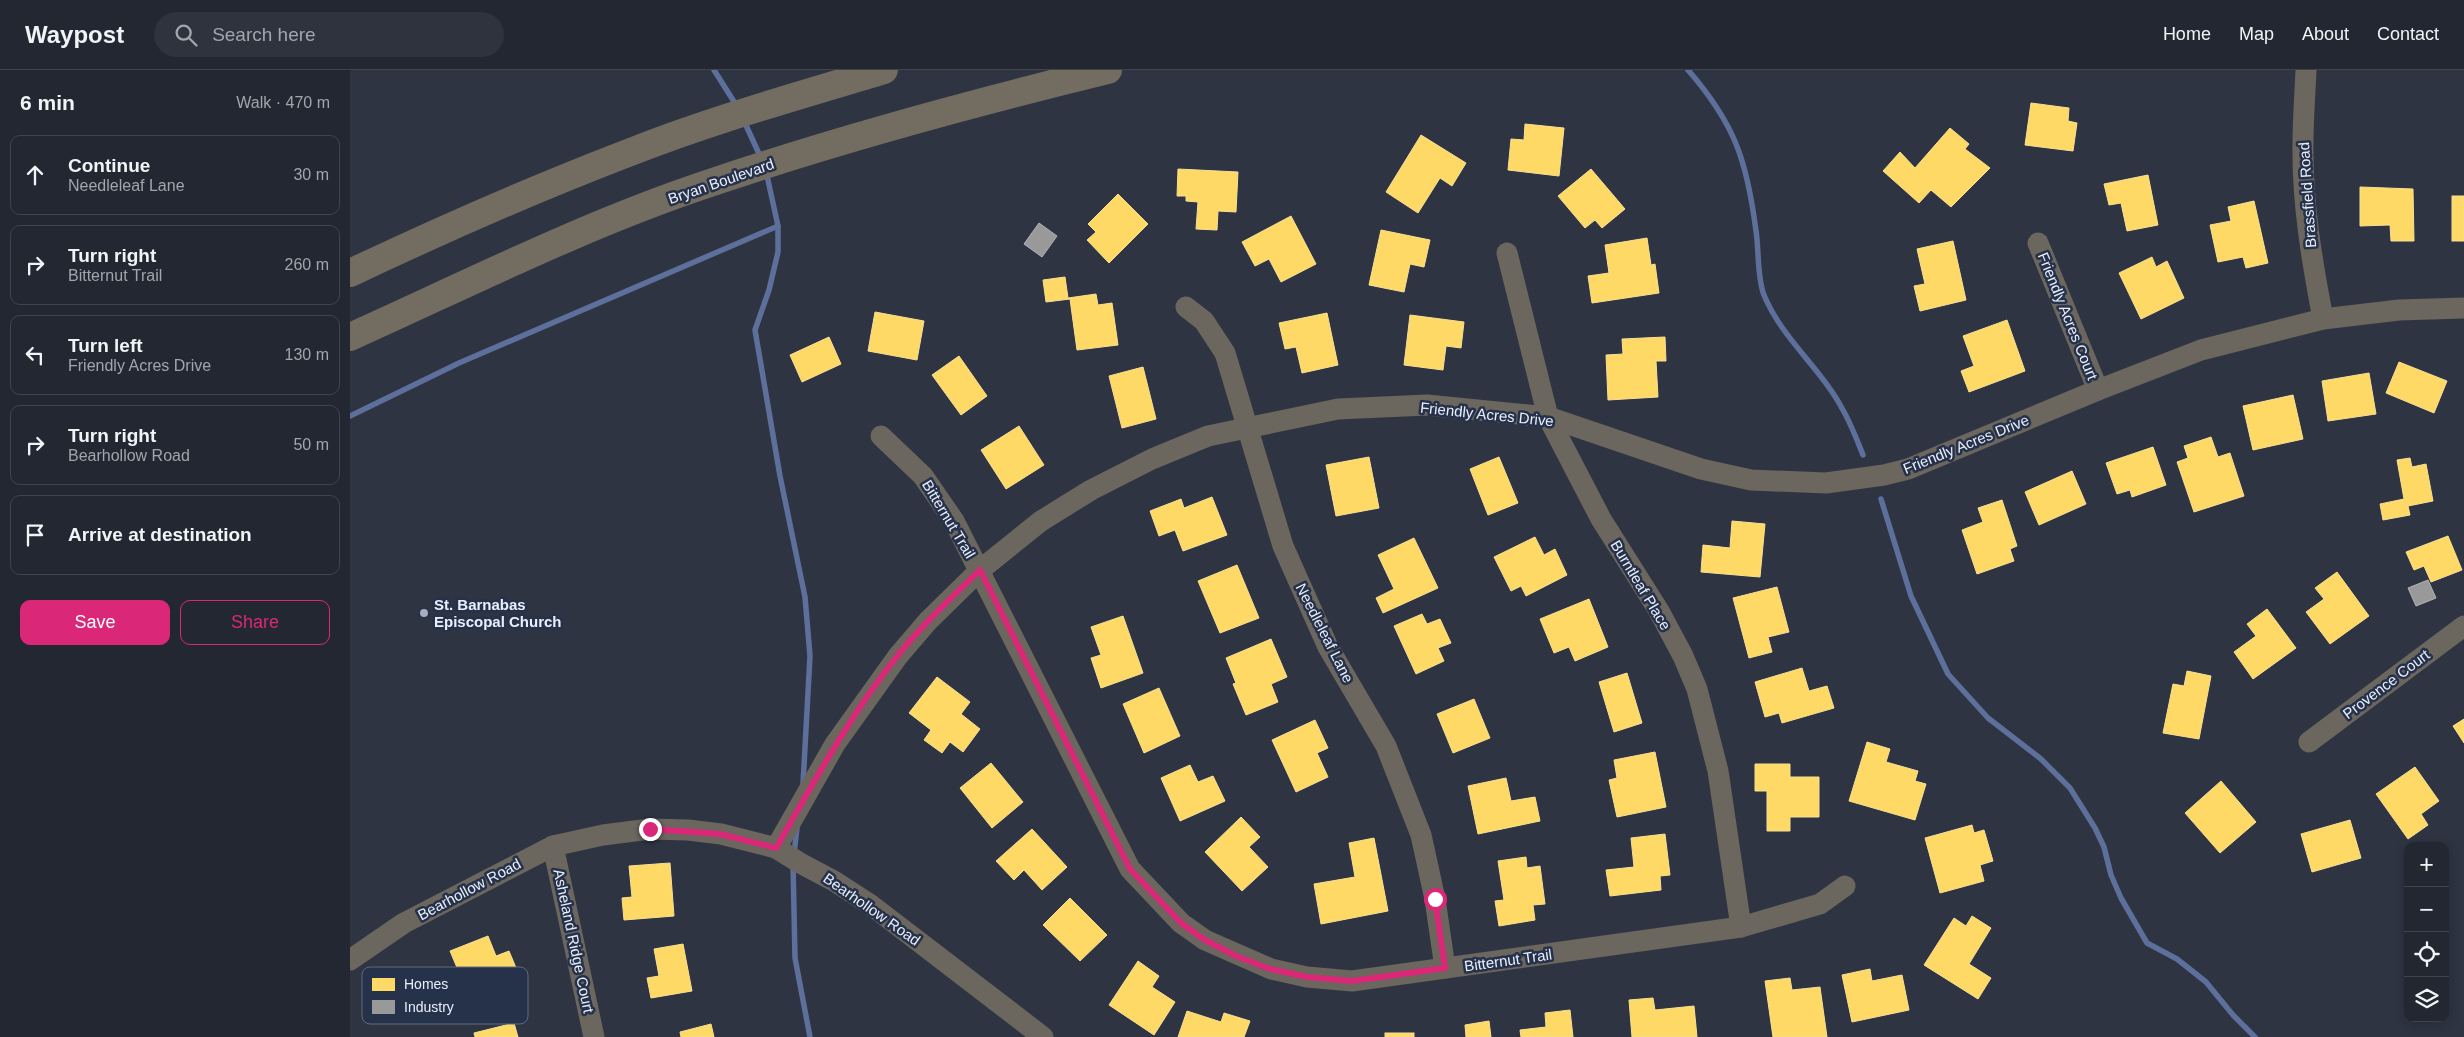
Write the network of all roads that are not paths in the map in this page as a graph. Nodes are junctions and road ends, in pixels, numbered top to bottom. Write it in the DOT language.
graph roads {
  1 [pos="884,70"];
  2 [pos="1108,70"];
  3 [pos="2306,70"];
  4 [pos="2038,243"];
  5 [pos="1507,253"];
  6 [pos="350,274"];
  7 [pos="1186,306"];
  8 [pos="2464,308"];
  9 [pos="2323,319"];
  10 [pos="350,337"];
  11 [pos="2098,390"];
  12 [pos="1548,417"];
  13 [pos="1248,427"];
  14 [pos="881,436"];
  15 [pos="980,570"];
  16 [pos="2464,626"];
  17 [pos="2309,742"];
  18 [pos="553,846"];
  19 [pos="776,848"];
  20 [pos="1845,886"];
  21 [pos="1741,927"];
  22 [pos="350,960"];
  23 [pos="1445,968"];
  24 [pos="594,1037"];
  25 [pos="1042,1037"];
  1 -- 6 [label="highway"];
  2 -- 10 [label="highway, Bryan Boulevard"];
  3 -- 9 [label="street, Brassfield Road"];
  4 -- 11 [label="street, Friendly Acres Court"];
  5 -- 12 [label="street, Burntleaf Place"];
  7 -- 13 [label="street, Needleleaf Lane"];
  8 -- 9 [label="street, Friendly Acres Drive"];
  9 -- 11 [label="street, Friendly Acres Drive"];
  11 -- 12 [label="street, Friendly Acres Drive"];
  12 -- 13 [label="street, Friendly Acres Drive"];
  12 -- 21 [label="street, Burntleaf Place"];
  13 -- 15 [label="street, Friendly Acres Drive"];
  13 -- 23 [label="street, Needleleaf Lane"];
  14 -- 15 [label="street, Bitternut Trail"];
  15 -- 19 [label="street, Friendly Acres Drive"];
  15 -- 23 [label="street, Bitternut Trail"];
  16 -- 17 [label="street, Provence Court"];
  18 -- 19 [label="street, Bearhollow Road"];
  18 -- 22 [label="street, Bearhollow Road"];
  18 -- 24 [label="street, Asheland Ridge Court"];
  19 -- 25 [label="street, Bearhollow Road"];
  20 -- 21 [label="street, Bitternut Trail"];
  21 -- 23 [label="street, Bitternut Trail"];
}
